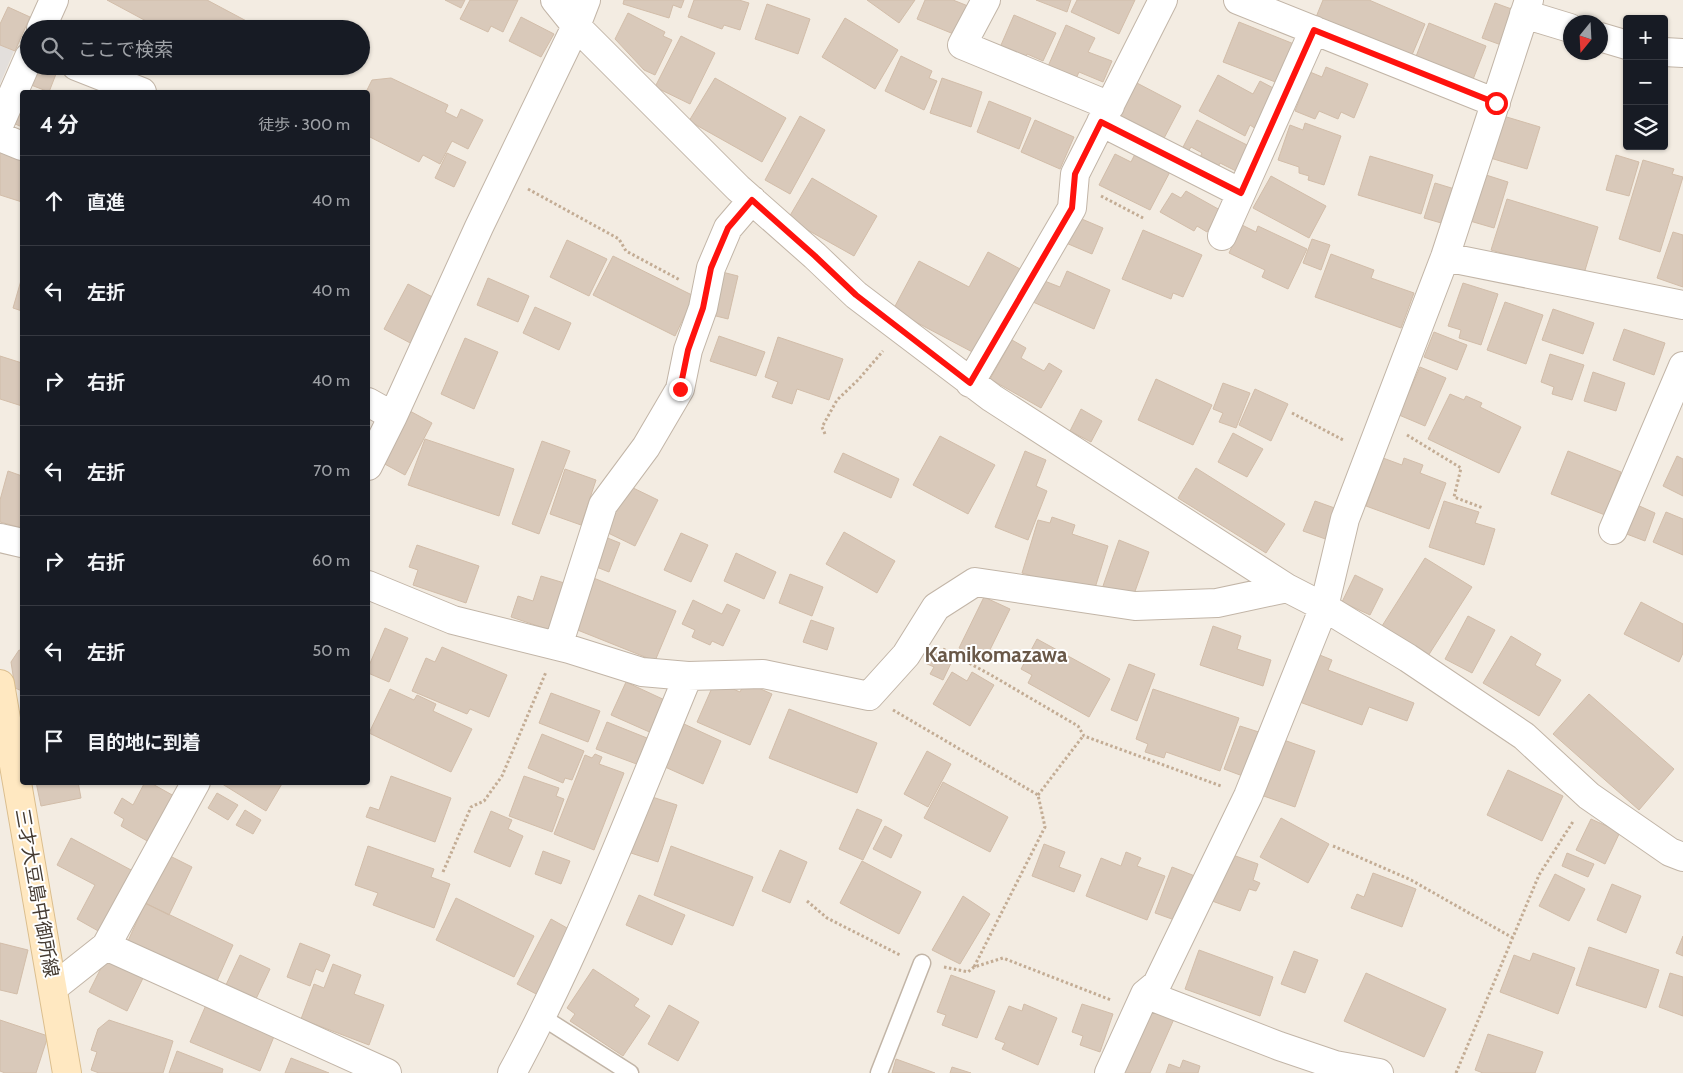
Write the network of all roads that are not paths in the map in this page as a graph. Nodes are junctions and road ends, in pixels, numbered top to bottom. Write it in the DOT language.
graph roads {
  1 [pos="54,0"];
  2 [pos="555,0"];
  3 [pos="586,0"];
  4 [pos="986,0"];
  5 [pos="1163,0"];
  6 [pos="1238,0"];
  7 [pos="1526,7"];
  8 [pos="45,20"];
  9 [pos="1563,25"];
  10 [pos="576,26"];
  11 [pos="1314,30"];
  12 [pos="1608,39"];
  13 [pos="1623,44"];
  14 [pos="1668,52"];
  15 [pos="1683,53"];
  16 [pos="21,75"];
  17 [pos="99,75"];
  18 [pos="137,90"];
  19 [pos="1496,103"];
  20 [pos="1105,114"];
  21 [pos="0,123"];
  22 [pos="0,137"];
  23 [pos="20,145"];
  24 [pos="1241,193"];
  25 [pos="752,200"];
  26 [pos="1222,236"];
  27 [pos="1445,257"];
  28 [pos="1683,305"];
  29 [pos="1683,366"];
  30 [pos="970,383"];
  31 [pos="370,403"];
  32 [pos="393,416"];
  33 [pos="370,462"];
  34 [pos="1613,530"];
  35 [pos="0,538"];
  36 [pos="20,543"];
  37 [pos="370,586"];
  38 [pos="1287,588"];
  39 [pos="1324,606"];
  40 [pos="558,646"];
  41 [pos="688,676"];
  42 [pos="0,686"];
  43 [pos="194,785"];
  44 [pos="1683,858"];
  45 [pos="106,946"];
  46 [pos="922,962"];
  47 [pos="54,988"];
  48 [pos="1145,994"];
  49 [pos="542,1017"];
  50 [pos="67,1073"];
  51 [pos="387,1073"];
  52 [pos="512,1073"];
  53 [pos="630,1073"];
  54 [pos="879,1073"];
  55 [pos="1109,1073"];
  56 [pos="1379,1073"];
  1 -- 8 [label="street"];
  2 -- 10 [label="street"];
  3 -- 10 [label="street"];
  4 -- 20 [label="street"];
  5 -- 20 [label="street"];
  6 -- 11 [label="street"];
  7 -- 9 [label="street"];
  7 -- 19 [label="street"];
  10 -- 25 [label="street"];
  10 -- 32 [label="street"];
  11 -- 19 [label="street"];
  11 -- 24 [label="street"];
  12 -- 13 [label="street"];
  14 -- 15 [label="street"];
  16 -- 21 [label="street"];
  17 -- 18 [label="street"];
  19 -- 27 [label="street"];
  20 -- 24 [label="street"];
  20 -- 30 [label="street"];
  22 -- 23 [label="street"];
  24 -- 26 [label="street"];
  25 -- 30 [label="street"];
  25 -- 40 [label="street"];
  27 -- 28 [label="street"];
  27 -- 39 [label="street"];
  29 -- 34 [label="street"];
  30 -- 38 [label="street"];
  31 -- 32 [label="street"];
  32 -- 33 [label="street"];
  35 -- 36 [label="street"];
  37 -- 40 [label="street"];
  38 -- 39 [label="street"];
  38 -- 41 [label="street"];
  39 -- 44 [label="street"];
  39 -- 48 [label="street"];
  40 -- 41 [label="street"];
  41 -- 49 [label="street"];
  42 -- 47 [label="main road, 三才大豆島中御所線"];
  43 -- 45 [label="street"];
  45 -- 47 [label="street"];
  45 -- 51 [label="street"];
  46 -- 54 [label="lane"];
  47 -- 50 [label="main road, 三才大豆島中御所線"];
  48 -- 55 [label="street"];
  48 -- 56 [label="street"];
  49 -- 52 [label="street"];
  49 -- 53 [label="lane"];
}
